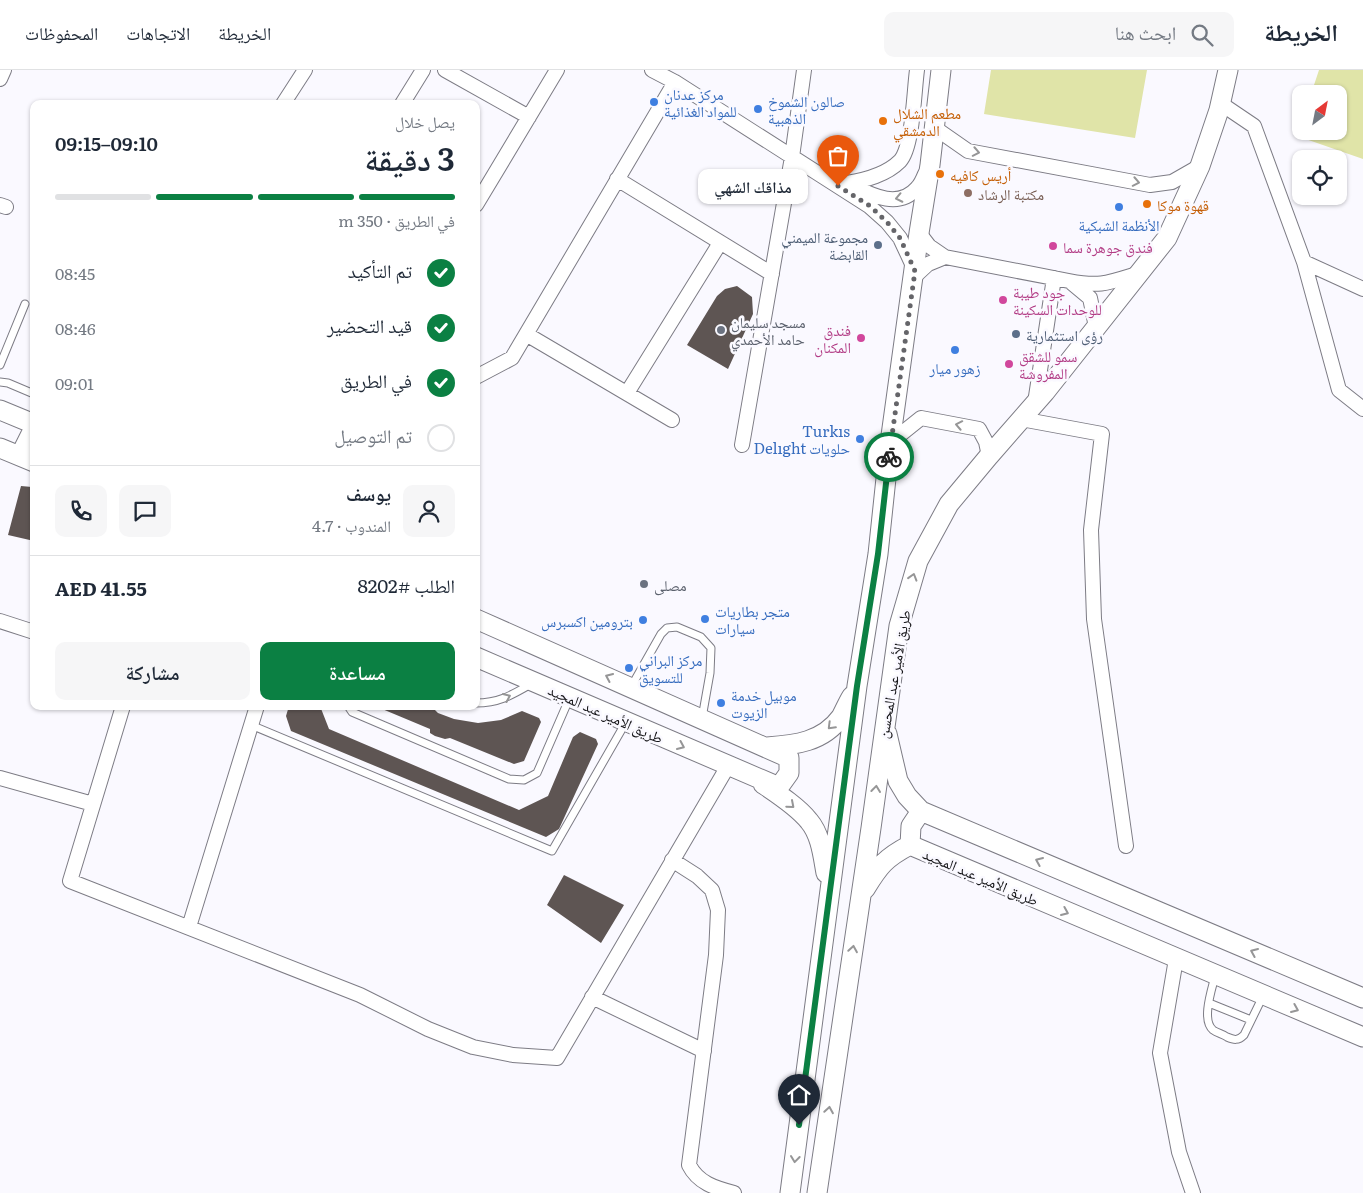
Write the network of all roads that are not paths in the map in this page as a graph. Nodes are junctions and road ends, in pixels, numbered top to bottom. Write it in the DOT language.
graph roads {
  1 [pos="4,70"];
  2 [pos="305,70"];
  3 [pos="423,70"];
  4 [pos="445,70"];
  5 [pos="557,70"];
  6 [pos="652,70"];
  7 [pos="804,70"];
  8 [pos="917,70"];
  9 [pos="941,70"];
  10 [pos="1228,70"];
  11 [pos="0,79"];
  12 [pos="675,82"];
  13 [pos="286,100"];
  14 [pos="404,100"];
  15 [pos="1220,103"];
  16 [pos="529,117"];
  17 [pos="935,128"];
  18 [pos="792,157"];
  19 [pos="930,165"];
  20 [pos="1200,166"];
  21 [pos="617,180"];
  22 [pos="847,183"];
  23 [pos="480,198"];
  24 [pos="919,233"];
  25 [pos="720,243"];
  26 [pos="945,257"];
  27 [pos="1304,262"];
  28 [pos="772,274"];
  29 [pos="915,274"];
  30 [pos="1137,274"];
  31 [pos="1054,278"];
  32 [pos="1069,281"];
  33 [pos="1363,290"];
  34 [pos="25,304"];
  35 [pos="1096,327"];
  36 [pos="526,334"];
  37 [pos="0,365"];
  38 [pos="480,375"];
  39 [pos="0,382"];
  40 [pos="30,392"];
  41 [pos="627,393"];
  42 [pos="1035,403"];
  43 [pos="1363,408"];
  44 [pos="0,410"];
  45 [pos="1021,419"];
  46 [pos="672,420"];
  47 [pos="30,424"];
  48 [pos="30,445"];
  49 [pos="742,445"];
  50 [pos="0,448"];
  51 [pos="889,450"];
  52 [pos="989,456"];
  53 [pos="27,459"];
  54 [pos="0,621"];
  55 [pos="480,621"];
  56 [pos="30,631"];
  57 [pos="480,659"];
  58 [pos="535,682"];
  59 [pos="857,686"];
  60 [pos="631,687"];
  61 [pos="570,697"];
  62 [pos="480,704"];
  63 [pos="122,710"];
  64 [pos="256,710"];
  65 [pos="351,710"];
  66 [pos="702,718"];
  67 [pos="626,722"];
  68 [pos="885,722"];
  69 [pos="251,725"];
  70 [pos="765,747"];
  71 [pos="728,766"];
  72 [pos="752,776"];
  73 [pos="0,778"];
  74 [pos="93,804"];
  75 [pos="921,811"];
  76 [pos="910,845"];
  77 [pos="1126,846"];
  78 [pos="672,860"];
  79 [pos="829,891"];
  80 [pos="862,894"];
  81 [pos="189,927"];
  82 [pos="1176,959"];
  83 [pos="1215,976"];
  84 [pos="1263,996"];
  85 [pos="592,997"];
  86 [pos="1363,998"];
  87 [pos="1209,1003"];
  88 [pos="1251,1020"];
  89 [pos="1363,1037"];
  90 [pos="704,1051"];
  91 [pos="820,1190"];
  92 [pos="734,1193"];
  93 [pos="790,1193"];
  94 [pos="1193,1193"];
  1 -- 11 [label="street"];
  2 -- 13 [label="street"];
  3 -- 14 [label="street"];
  4 -- 16 [label="street"];
  5 -- 16 [label="street"];
  6 -- 12 [label="street"];
  7 -- 18 [label="street"];
  8 -- 22 [label="street"];
  9 -- 17 [label="main road, طريق الأمير عبد المحسن"];
  10 -- 15 [label="main road, طريق الأمير عبد المحسن"];
  12 -- 18 [label="street"];
  12 -- 21 [label="street"];
  15 -- 20 [label="main road, طريق الأمير عبد المحسن"];
  15 -- 27 [label="street"];
  16 -- 23 [label="street"];
  17 -- 19 [label="main road, طريق الأمير عبد المحسن"];
  17 -- 20 [label="street, one-way"];
  18 -- 22 [label="street"];
  18 -- 28 [label="street"];
  18 -- 29 [label="street"];
  19 -- 22 [label="street, one-way"];
  19 -- 24 [label="main road, طريق الأمير عبد المحسن"];
  20 -- 30 [label="main road, طريق الأمير عبد المحسن"];
  21 -- 25 [label="street"];
  21 -- 36 [label="street"];
  24 -- 26 [label="street"];
  24 -- 29 [label="main road, طريق الأمير عبد المحسن"];
  25 -- 28 [label="street"];
  25 -- 41 [label="street"];
  26 -- 29 [label="street"];
  26 -- 31 [label="street"];
  27 -- 33 [label="street"];
  27 -- 43 [label="street"];
  28 -- 49 [label="street"];
  29 -- 51 [label="main road, طريق الأمير عبد المحسن"];
  30 -- 32 [label="street"];
  30 -- 35 [label="main road, طريق الأمير عبد المحسن"];
  31 -- 32 [label="street"];
  31 -- 42 [label="street"];
  32 -- 35 [label="street"];
  34 -- 37 [label="lane"];
  35 -- 42 [label="main road, طريق الأمير عبد المحسن"];
  36 -- 38 [label="street"];
  36 -- 41 [label="street"];
  39 -- 40 [label="lane"];
  41 -- 46 [label="street"];
  42 -- 45 [label="main road, طريق الأمير عبد المحسن"];
  44 -- 47 [label="main road"];
  45 -- 52 [label="main road, طريق الأمير عبد المحسن"];
  45 -- 77 [label="street"];
  48 -- 53 [label="main road"];
  50 -- 53 [label="main road"];
  52 -- 51 [label="street, one-way"];
  51 -- 59 [label="main road, طريق الأمير عبد المحسن"];
  68 -- 52 [label="main road, طريق الأمير عبد المحسن, one-way"];
  54 -- 56 [label="street"];
  60 -- 55 [label="main road, طريق الأمير عبد المجيد, one-way"];
  57 -- 58 [label="main road, طريق الأمير عبد المجيد"];
  58 -- 61 [label="main road, طريق الأمير عبد المجيد"];
  62 -- 58 [label="lane, one-way"];
  59 -- 70 [label="main road, one-way"];
  59 -- 79 [label="main road, طريق الأمير عبد المحسن"];
  60 -- 66 [label="main road, طريق الأمير عبد المجيد"];
  60 -- 66 [label="lane"];
  61 -- 65 [label="lane"];
  61 -- 67 [label="main road, طريق الأمير عبد المجيد"];
  63 -- 74 [label="street"];
  64 -- 69 [label="street"];
  66 -- 70 [label="main road, طريق الأمير عبد المجيد"];
  67 -- 69 [label="lane"];
  67 -- 71 [label="main road, طريق الأمير عبد المجيد, one-way"];
  68 -- 75 [label="main road"];
  80 -- 68 [label="main road, طريق الأمير عبد المحسن, one-way"];
  69 -- 81 [label="street"];
  70 -- 72 [label="main road, طريق الأمير عبد المجيد"];
  71 -- 72 [label="main road, طريق الأمير عبد المجيد"];
  71 -- 78 [label="street"];
  72 -- 79 [label="main road, one-way"];
  73 -- 74 [label="street"];
  74 -- 81 [label="street"];
  75 -- 76 [label="main road, طريق الأمير عبد المجيد"];
  86 -- 75 [label="main road, one-way"];
  76 -- 80 [label="main road"];
  76 -- 82 [label="main road, طريق الأمير عبد المجيد, one-way"];
  78 -- 85 [label="street"];
  78 -- 90 [label="street"];
  79 -- 93 [label="main road, طريق الأمير عبد المحسن, one-way"];
  91 -- 80 [label="main road, طريق الأمير عبد المحسن, one-way"];
  81 -- 85 [label="street"];
  82 -- 83 [label="main road, طريق الأمير عبد المجيد"];
  82 -- 94 [label="street"];
  83 -- 84 [label="main road, طريق الأمير عبد المجيد"];
  83 -- 87 [label="lane"];
  84 -- 88 [label="lane"];
  84 -- 89 [label="main road, طريق الأمير عبد المجيد, one-way"];
  85 -- 90 [label="street"];
  87 -- 88 [label="lane"];
  87 -- 88 [label="lane"];
  90 -- 92 [label="street"];
}
